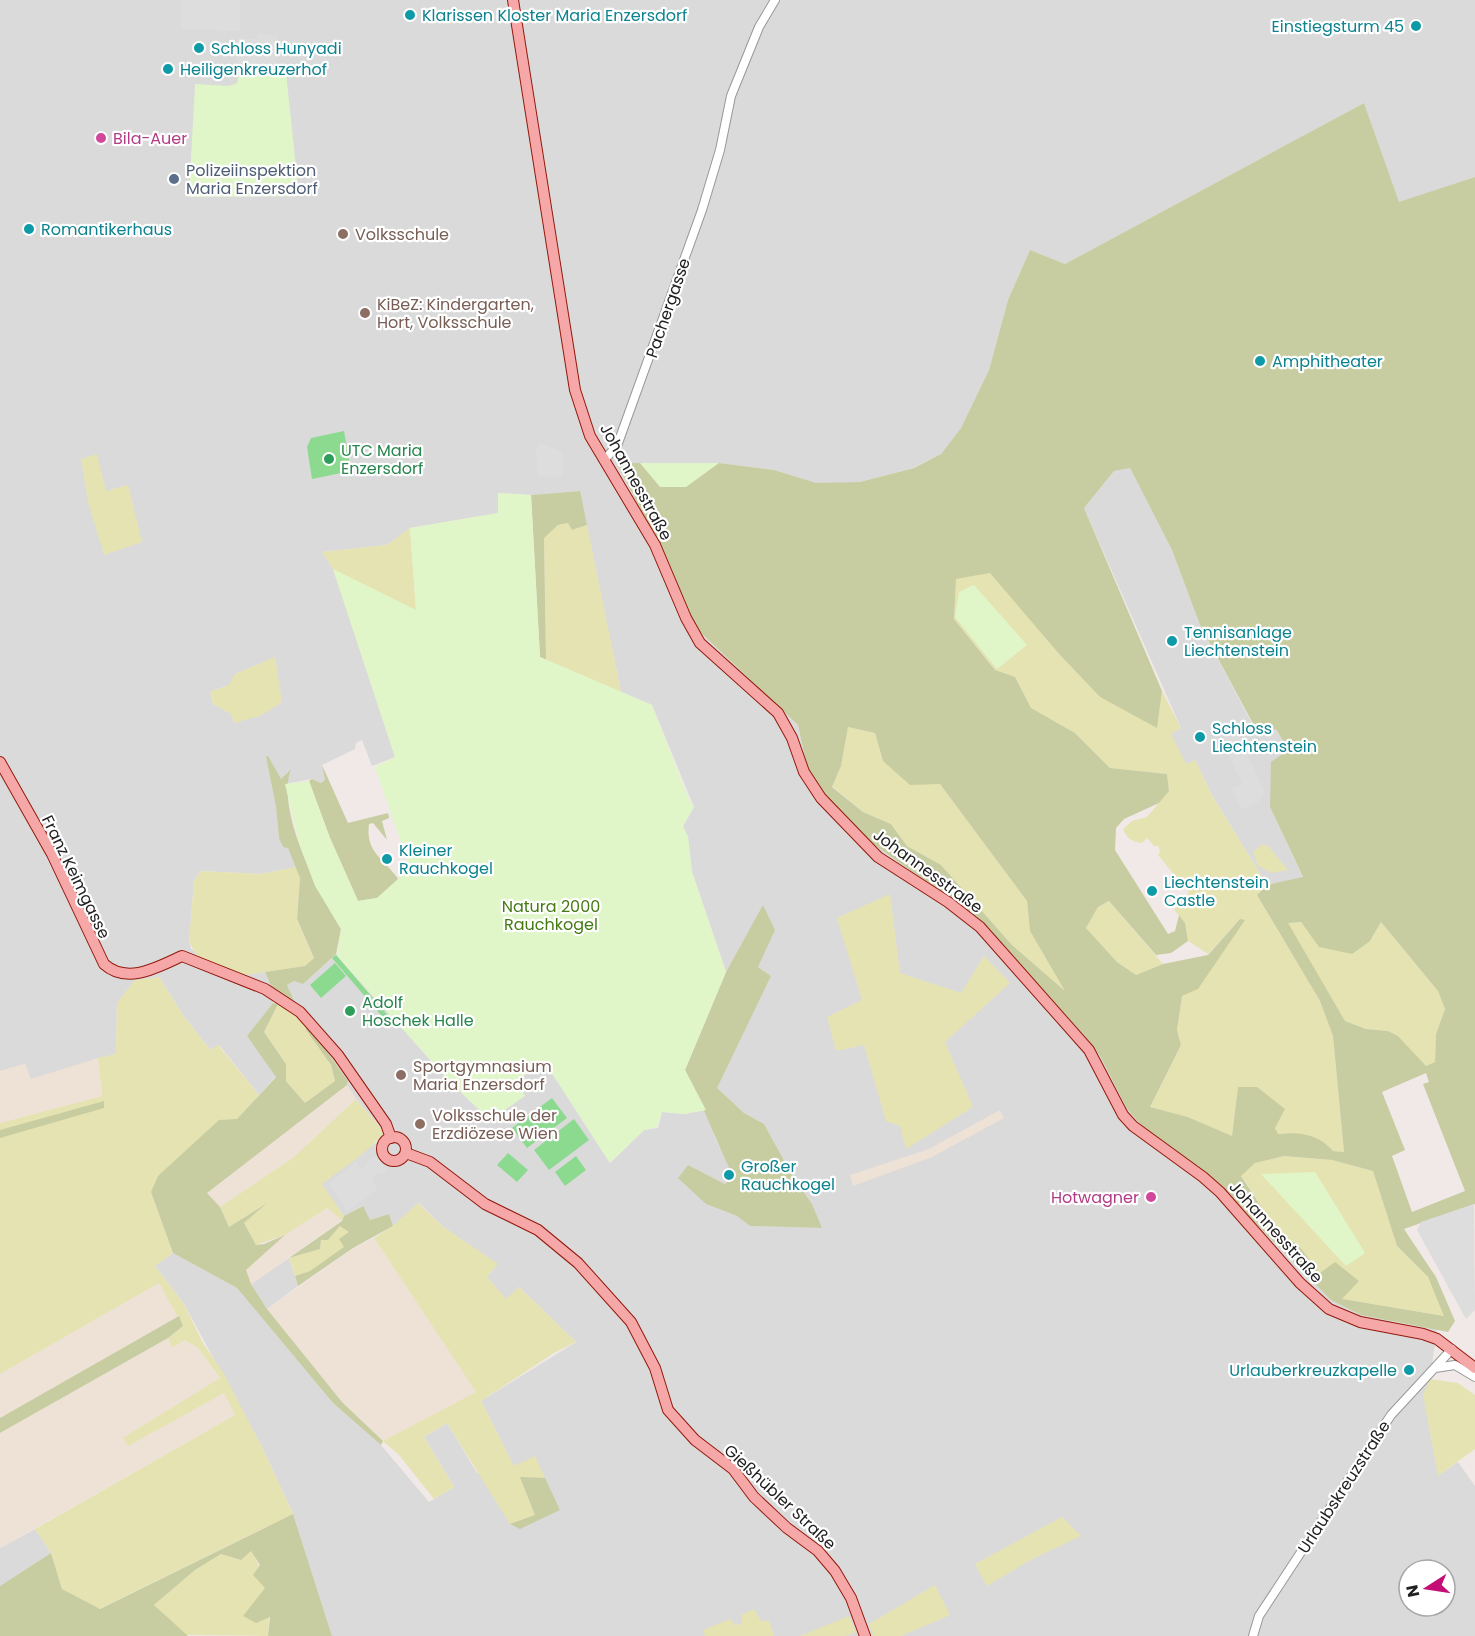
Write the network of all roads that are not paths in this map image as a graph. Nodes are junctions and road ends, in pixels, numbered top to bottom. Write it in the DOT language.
graph roads {
  1 [pos="513,0"];
  2 [pos="775,0"];
  3 [pos="604,460"];
  4 [pos="0,762"];
  5 [pos="182,956"];
  6 [pos="391,1138"];
  7 [pos="406,1153"];
  8 [pos="1452,1349"];
  9 [pos="1475,1368"];
  10 [pos="1430,1371"];
  11 [pos="1475,1377"];
  12 [pos="865,1636"];
  13 [pos="1253,1636"];
  1 -- 3 [label="main road, Johannesstraße"];
  2 -- 3 [label="street, Pachergasse"];
  3 -- 8 [label="main road, Johannesstraße"];
  4 -- 5 [label="main road, Franz Keimgasse"];
  5 -- 6 [label="main road, Gießhübler Straße"];
  6 -- 7 [label="main road, Gießhübler Straße"];
  6 -- 7 [label="main road, Gießhübler Straße"];
  7 -- 12 [label="main road, Gießhübler Straße"];
  8 -- 9 [label="main road, Johannesstraße"];
  8 -- 10 [label="street, Urlaubskreuzstraße"];
  10 -- 11 [label="street"];
  10 -- 13 [label="street, Urlaubskreuzstraße"];
}
